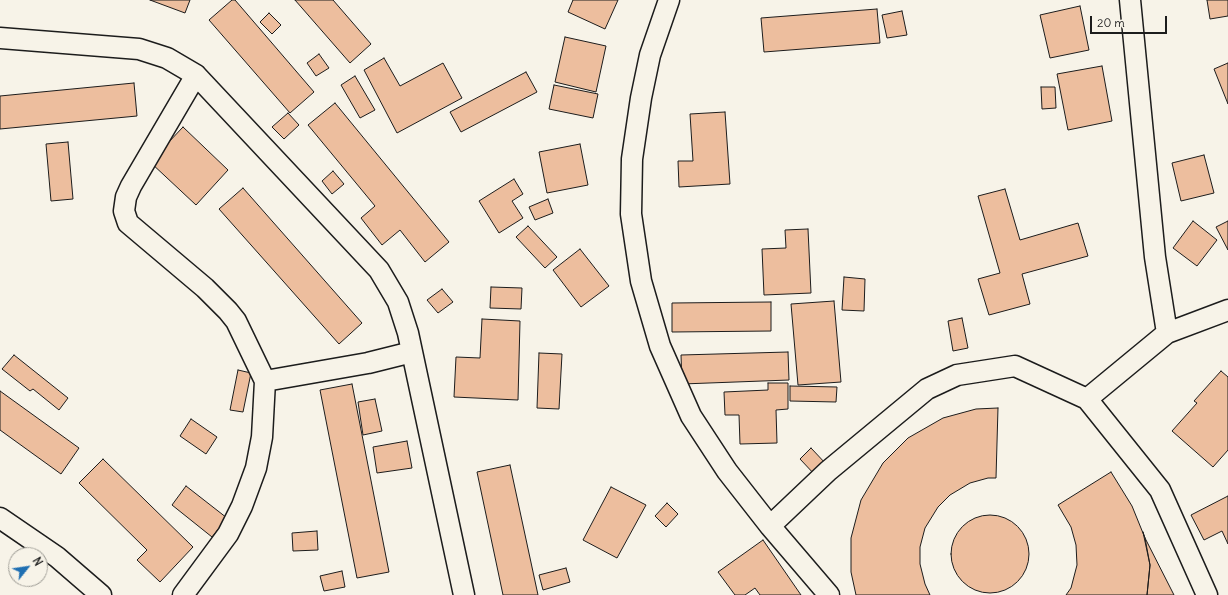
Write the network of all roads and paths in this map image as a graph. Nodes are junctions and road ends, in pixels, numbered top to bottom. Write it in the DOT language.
graph roads {
  1 [pos="669,0"];
  2 [pos="1130,0"];
  3 [pos="0,38"];
  4 [pos="196,75"];
  5 [pos="1228,310"];
  6 [pos="1167,333"];
  7 [pos="412,352"];
  8 [pos="265,381"];
  9 [pos="1087,399"];
  10 [pos="0,518"];
  11 [pos="770,526"];
  12 [pos="101,595"];
  13 [pos="183,595"];
  14 [pos="464,595"];
  15 [pos="829,595"];
  16 [pos="1207,595"];
  1 -- 11 [label="street"];
  2 -- 6 [label="street"];
  3 -- 4 [label="street"];
  4 -- 7 [label="street"];
  4 -- 8 [label="street"];
  5 -- 6 [label="street"];
  6 -- 9 [label="street"];
  7 -- 8 [label="street"];
  7 -- 14 [label="street"];
  8 -- 13 [label="street"];
  9 -- 11 [label="street"];
  9 -- 16 [label="street"];
  10 -- 12 [label="street"];
  11 -- 15 [label="street"];
}
